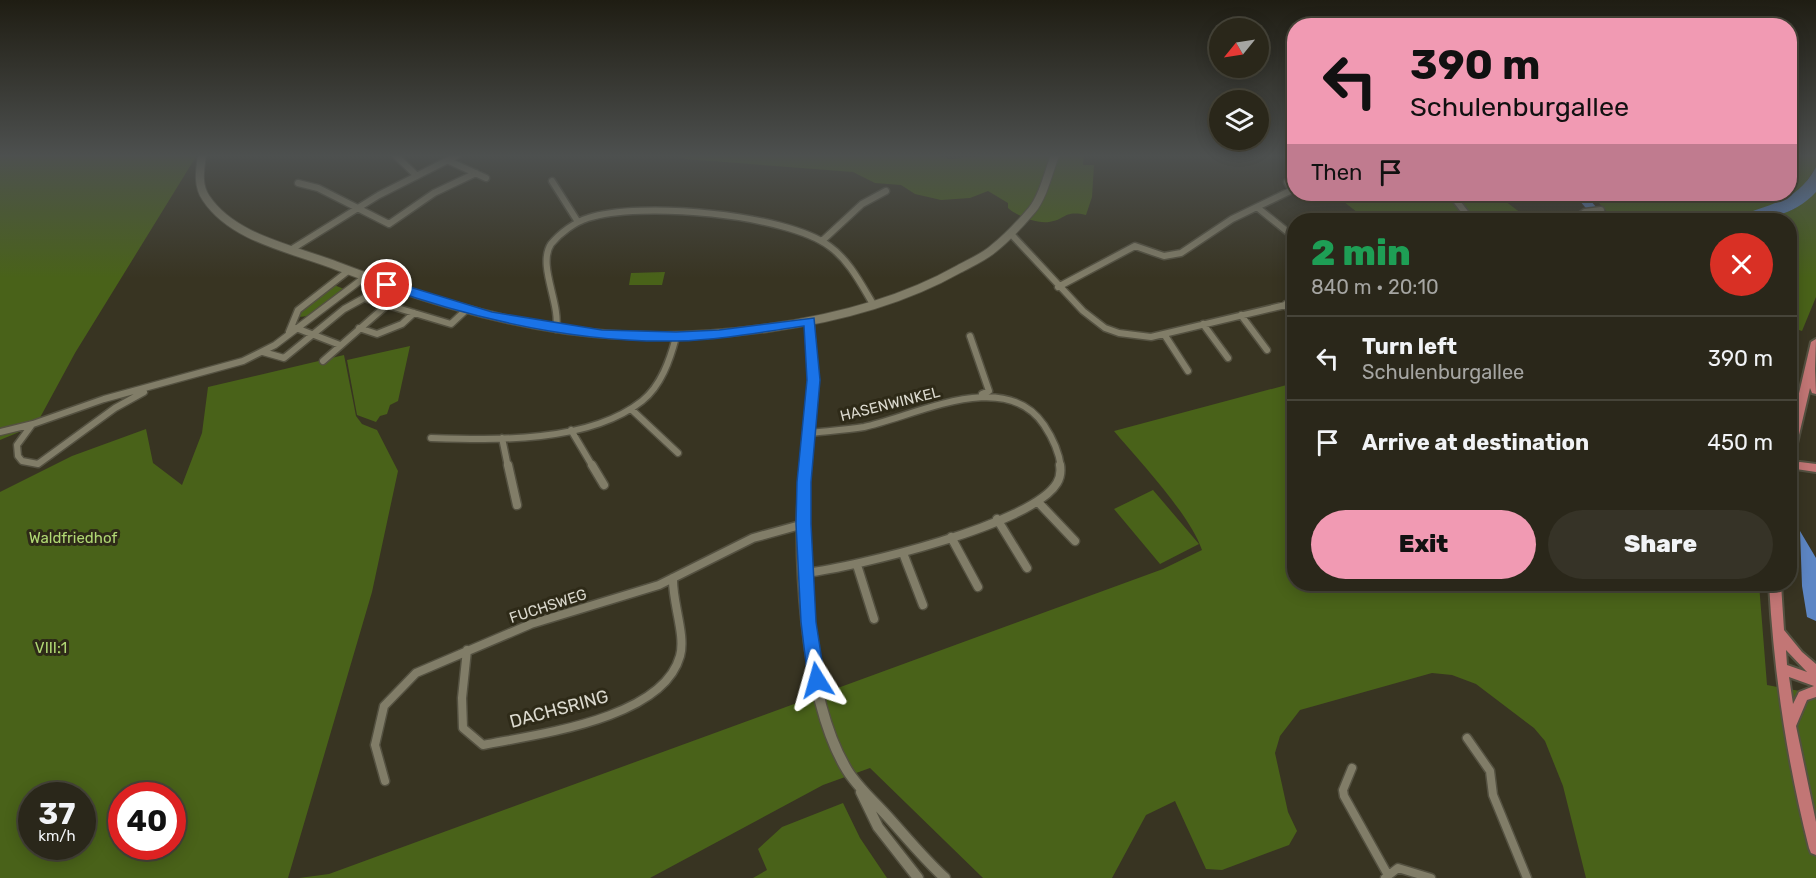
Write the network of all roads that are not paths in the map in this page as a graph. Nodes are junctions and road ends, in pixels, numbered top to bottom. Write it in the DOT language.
graph roads {
  1 [pos="205,196"];
  2 [pos="332,196"];
  3 [pos="381,196"];
  4 [pos="430,196"];
  5 [pos="561,196"];
  6 [pos="876,196"];
  7 [pos="1044,196"];
  8 [pos="1281,196"];
  9 [pos="1456,201"];
  10 [pos="1258,208"];
  11 [pos="356,210"];
  12 [pos="1602,210"];
  13 [pos="1466,213"];
  14 [pos="1584,213"];
  15 [pos="578,222"];
  16 [pos="1287,231"];
  17 [pos="1012,235"];
  18 [pos="822,241"];
  19 [pos="292,249"];
  20 [pos="348,271"];
  21 [pos="365,277"];
  22 [pos="1058,287"];
  23 [pos="873,304"];
  24 [pos="1286,304"];
  25 [pos="387,305"];
  26 [pos="466,310"];
  27 [pos="414,313"];
  28 [pos="1241,315"];
  29 [pos="810,321"];
  30 [pos="1203,324"];
  31 [pos="296,328"];
  32 [pos="359,328"];
  33 [pos="556,329"];
  34 [pos="1164,334"];
  35 [pos="287,335"];
  36 [pos="311,335"];
  37 [pos="970,336"];
  38 [pos="676,337"];
  39 [pos="1816,342"];
  40 [pos="340,345"];
  41 [pos="1267,350"];
  42 [pos="263,352"];
  43 [pos="1228,358"];
  44 [pos="323,361"];
  45 [pos="1810,364"];
  46 [pos="1188,371"];
  47 [pos="163,383"];
  48 [pos="1816,390"];
  49 [pos="1803,392"];
  50 [pos="977,396"];
  51 [pos="1797,397"];
  52 [pos="631,409"];
  53 [pos="1797,420"];
  54 [pos="33,424"];
  55 [pos="571,430"];
  56 [pos="0,432"];
  57 [pos="809,433"];
  58 [pos="431,438"];
  59 [pos="502,438"];
  60 [pos="678,453"];
  61 [pos="1800,466"];
  62 [pos="1816,468"];
  63 [pos="604,485"];
  64 [pos="1038,502"];
  65 [pos="517,504"];
  66 [pos="997,519"];
  67 [pos="804,524"];
  68 [pos="951,537"];
  69 [pos="1075,541"];
  70 [pos="903,553"];
  71 [pos="857,565"];
  72 [pos="1027,568"];
  73 [pos="806,573"];
  74 [pos="673,578"];
  75 [pos="978,587"];
  76 [pos="1775,591"];
  77 [pos="923,605"];
  78 [pos="874,619"];
  79 [pos="1778,630"];
  80 [pos="467,650"];
  81 [pos="1780,668"];
  82 [pos="1816,672"];
  83 [pos="1816,681"];
  84 [pos="1816,691"];
  85 [pos="1790,724"];
  86 [pos="1467,738"];
  87 [pos="1352,768"];
  88 [pos="385,781"];
  89 [pos="858,786"];
  90 [pos="1816,848"];
  91 [pos="1386,877"];
  92 [pos="918,878"];
  93 [pos="945,878"];
  94 [pos="1431,878"];
  95 [pos="1527,878"];
  1 -- 19 [label="street"];
  2 -- 11 [label="street"];
  3 -- 11 [label="street"];
  4 -- 11 [label="street"];
  5 -- 15 [label="street"];
  6 -- 18 [label="street"];
  7 -- 17 [label="street"];
  8 -- 10 [label="street"];
  9 -- 13 [label="street"];
  10 -- 16 [label="street"];
  10 -- 22 [label="street"];
  11 -- 19 [label="street"];
  12 -- 14 [label="street"];
  15 -- 18 [label="street"];
  15 -- 33 [label="street"];
  17 -- 22 [label="street"];
  17 -- 23 [label="street"];
  18 -- 23 [label="street"];
  19 -- 20 [label="street"];
  20 -- 21 [label="street"];
  20 -- 35 [label="street"];
  21 -- 26 [label="street"];
  21 -- 31 [label="street"];
  22 -- 34 [label="street"];
  23 -- 29 [label="street"];
  24 -- 28 [label="street"];
  25 -- 27 [label="street"];
  25 -- 32 [label="street"];
  25 -- 36 [label="street"];
  26 -- 27 [label="street"];
  26 -- 33 [label="street"];
  27 -- 32 [label="street"];
  28 -- 30 [label="street"];
  28 -- 41 [label="street"];
  29 -- 38 [label="street"];
  29 -- 57 [label="street"];
  30 -- 34 [label="street"];
  30 -- 43 [label="street"];
  31 -- 35 [label="street"];
  31 -- 36 [label="street"];
  32 -- 40 [label="street"];
  33 -- 38 [label="street"];
  34 -- 46 [label="street"];
  35 -- 42 [label="street"];
  36 -- 40 [label="street"];
  36 -- 42 [label="street"];
  37 -- 50 [label="street"];
  38 -- 52 [label="street"];
  39 -- 45 [label="main road"];
  40 -- 44 [label="street"];
  42 -- 47 [label="street"];
  45 -- 48 [label="main road"];
  45 -- 49 [label="main road"];
  47 -- 54 [label="street"];
  47 -- 54 [label="street"];
  49 -- 51 [label="main road"];
  49 -- 53 [label="main road"];
  50 -- 57 [label="street, HASENWINKEL"];
  50 -- 64 [label="street, HASENWINKEL"];
  52 -- 55 [label="street"];
  52 -- 60 [label="street"];
  54 -- 56 [label="street"];
  55 -- 59 [label="street"];
  55 -- 63 [label="street"];
  57 -- 67 [label="street"];
  58 -- 59 [label="street"];
  59 -- 65 [label="street"];
  61 -- 62 [label="main road"];
  64 -- 66 [label="street, HASENWINKEL"];
  64 -- 69 [label="street"];
  66 -- 68 [label="street, HASENWINKEL"];
  66 -- 72 [label="street"];
  67 -- 73 [label="street"];
  67 -- 74 [label="street, FUCHSWEG"];
  68 -- 70 [label="street, HASENWINKEL"];
  68 -- 75 [label="street"];
  70 -- 71 [label="street, HASENWINKEL"];
  70 -- 77 [label="street"];
  71 -- 73 [label="street, HASENWINKEL"];
  71 -- 78 [label="street"];
  73 -- 89 [label="street"];
  74 -- 80 [label="street, FUCHSWEG"];
  74 -- 80 [label="street, DACHSRING"];
  76 -- 79 [label="main road"];
  79 -- 81 [label="main road"];
  79 -- 82 [label="main road"];
  80 -- 88 [label="street, FUCHSWEG"];
  81 -- 83 [label="main road"];
  81 -- 85 [label="main road"];
  84 -- 85 [label="main road"];
  85 -- 90 [label="main road"];
  86 -- 95 [label="street"];
  87 -- 91 [label="street"];
  89 -- 92 [label="street"];
  89 -- 93 [label="street"];
  91 -- 94 [label="street"];
}
